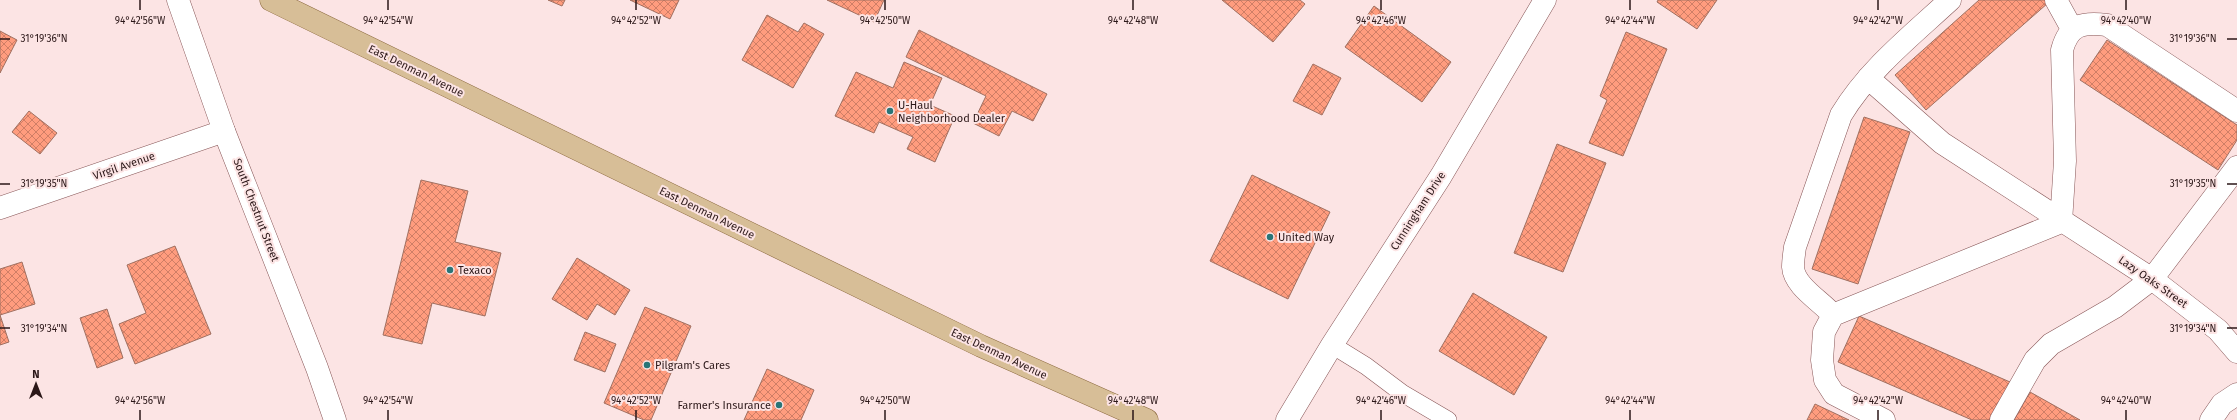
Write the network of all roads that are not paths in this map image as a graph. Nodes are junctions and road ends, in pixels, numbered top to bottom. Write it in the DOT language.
graph roads {
  1 [pos="178,0"];
  2 [pos="271,0"];
  3 [pos="1950,0"];
  4 [pos="2056,0"];
  5 [pos="1538,2"];
  6 [pos="2072,29"];
  7 [pos="1868,78"];
  8 [pos="2237,112"];
  9 [pos="224,131"];
  10 [pos="2237,167"];
  11 [pos="0,208"];
  12 [pos="2062,222"];
  13 [pos="2152,279"];
  14 [pos="1833,315"];
  15 [pos="1332,345"];
  16 [pos="2237,352"];
  17 [pos="2237,394"];
  18 [pos="335,420"];
  19 [pos="1147,420"];
  20 [pos="1287,420"];
  21 [pos="1448,420"];
  22 [pos="1884,420"];
  23 [pos="2001,420"];
  24 [pos="2211,420"];
  1 -- 9 [label="street, South Chestnut Street"];
  2 -- 19 [label="main road, East Denman Avenue"];
  3 -- 7 [label="street"];
  4 -- 6 [label="street"];
  5 -- 15 [label="street, Cunningham Drive"];
  6 -- 8 [label="street"];
  6 -- 12 [label="street"];
  7 -- 12 [label="street, Lazy Oaks Street"];
  7 -- 14 [label="street"];
  9 -- 11 [label="street, Virgil Avenue"];
  9 -- 18 [label="street, South Chestnut Street"];
  10 -- 13 [label="street"];
  12 -- 13 [label="street, Lazy Oaks Street"];
  12 -- 14 [label="street"];
  13 -- 16 [label="street, Lazy Oaks Street"];
  13 -- 23 [label="street"];
  14 -- 22 [label="street"];
  15 -- 20 [label="street, Cunningham Drive"];
  15 -- 21 [label="lane"];
  17 -- 24 [label="street"];
}
